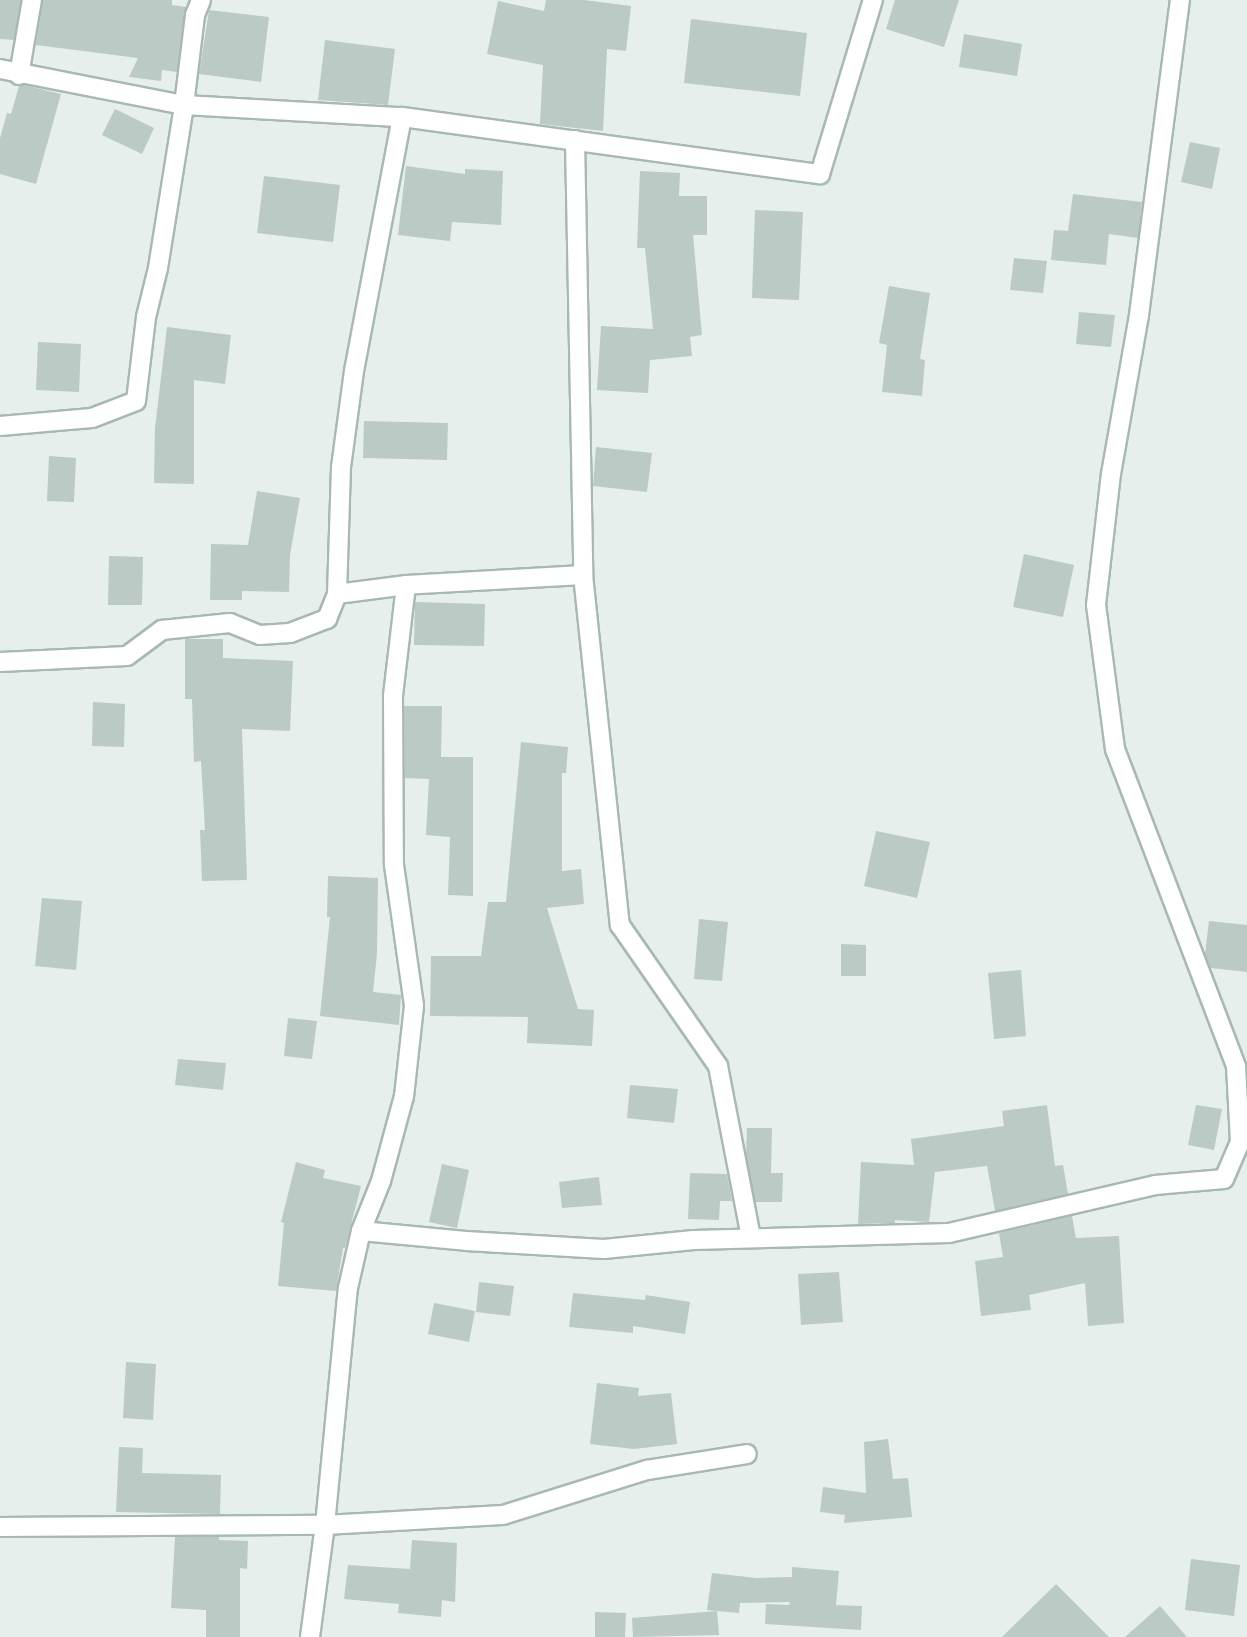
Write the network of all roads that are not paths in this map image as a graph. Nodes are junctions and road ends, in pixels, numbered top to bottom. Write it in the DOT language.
graph roads {
  1 [pos="32,0"];
  2 [pos="201,0"];
  3 [pos="873,0"];
  4 [pos="1180,0"];
  5 [pos="0,69"];
  6 [pos="19,75"];
  7 [pos="184,105"];
  8 [pos="402,117"];
  9 [pos="575,140"];
  10 [pos="0,426"];
  11 [pos="583,575"];
  12 [pos="406,585"];
  13 [pos="337,594"];
  14 [pos="0,662"];
  15 [pos="361,1231"];
  16 [pos="751,1238"];
  17 [pos="747,1454"];
  18 [pos="325,1525"];
  19 [pos="0,1527"];
  20 [pos="310,1637"];
  1 -- 6 [label="street"];
  2 -- 7 [label="street"];
  3 -- 9 [label="street"];
  4 -- 16 [label="street"];
  5 -- 6 [label="street"];
  6 -- 7 [label="street"];
  7 -- 8 [label="street"];
  7 -- 10 [label="street"];
  8 -- 9 [label="street"];
  8 -- 13 [label="street"];
  9 -- 11 [label="street"];
  11 -- 12 [label="street"];
  11 -- 16 [label="street"];
  12 -- 13 [label="street"];
  12 -- 15 [label="street"];
  13 -- 14 [label="street"];
  15 -- 16 [label="street"];
  15 -- 18 [label="street"];
  17 -- 18 [label="street"];
  18 -- 19 [label="street"];
  18 -- 20 [label="street"];
}
